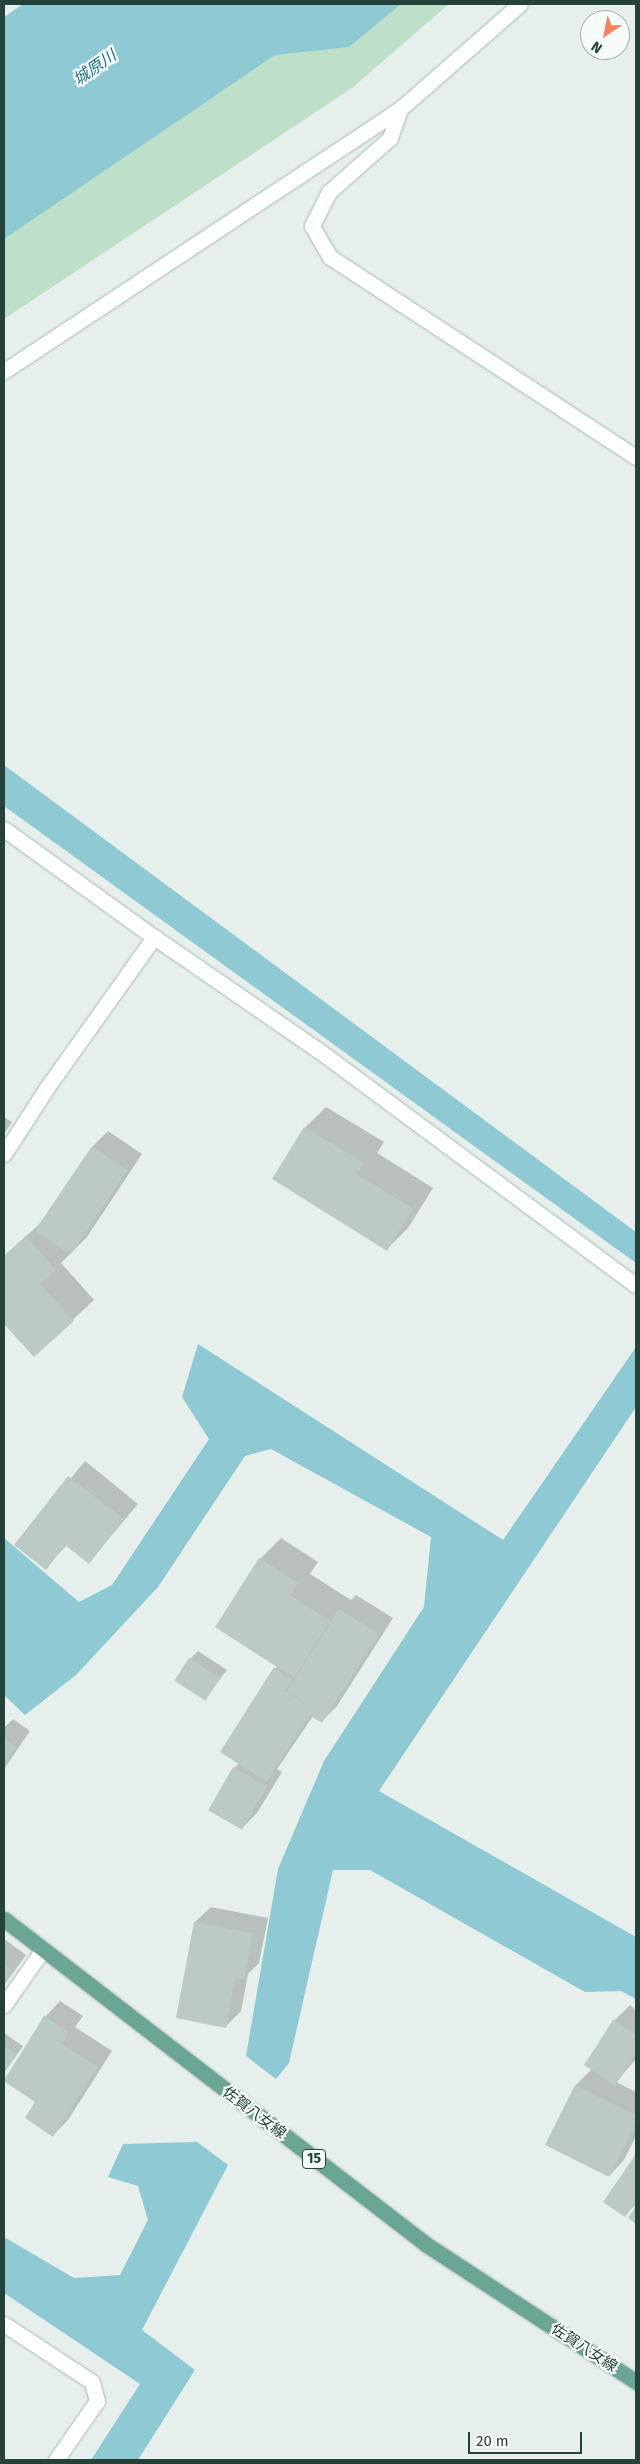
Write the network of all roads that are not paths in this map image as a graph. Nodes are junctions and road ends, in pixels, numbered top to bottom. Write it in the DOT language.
graph roads {
  1 [pos="520,4"];
  2 [pos="400,109"];
  3 [pos="4,371"];
  4 [pos="636,457"];
  5 [pos="4,829"];
  6 [pos="154,937"];
  7 [pos="4,1154"];
  8 [pos="636,1285"];
  9 [pos="4,1919"];
  10 [pos="42,1951"];
  11 [pos="4,2005"];
  12 [pos="4,2324"];
  13 [pos="636,2382"];
  14 [pos="56,2460"];
  1 -- 2 [label="street"];
  2 -- 3 [label="street"];
  2 -- 4 [label="street"];
  5 -- 6 [label="street"];
  6 -- 7 [label="street"];
  6 -- 8 [label="street"];
  9 -- 10 [label="main road, 佐賀八女線 / 15"];
  10 -- 11 [label="street"];
  10 -- 13 [label="main road, 佐賀八女線 / 15"];
  12 -- 14 [label="street"];
}
